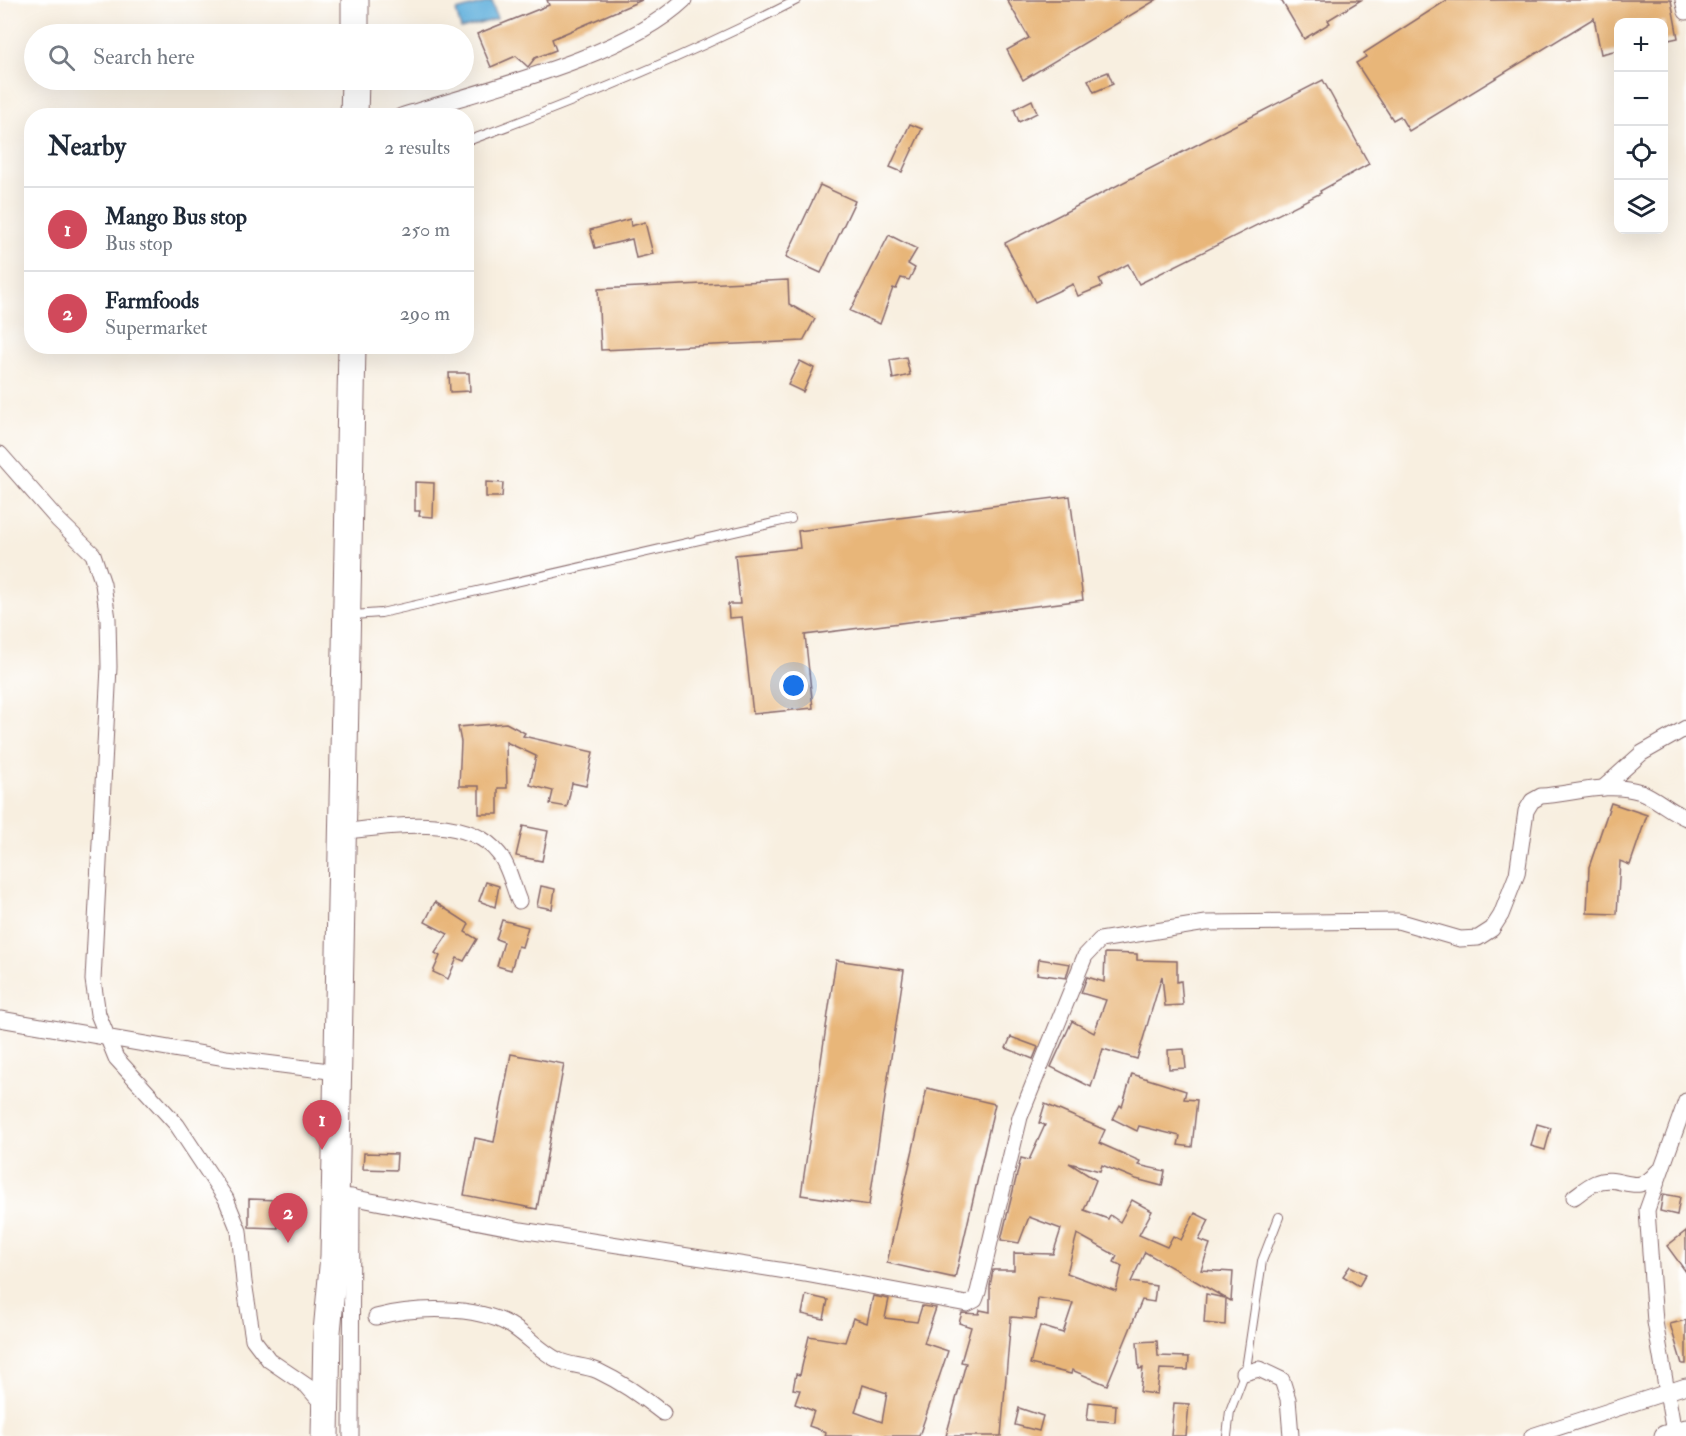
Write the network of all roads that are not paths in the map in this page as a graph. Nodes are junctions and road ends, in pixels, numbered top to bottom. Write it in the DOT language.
graph roads {
  1 [pos="355,0"];
  2 [pos="684,0"];
  3 [pos="797,0"];
  4 [pos="1683,0"];
  5 [pos="1686,12"];
  6 [pos="355,24"];
  7 [pos="355,90"];
  8 [pos="354,108"];
  9 [pos="427,108"];
  10 [pos="474,139"];
  11 [pos="352,354"];
  12 [pos="0,454"];
  13 [pos="791,519"];
  14 [pos="345,615"];
  15 [pos="1686,728"];
  16 [pos="1603,788"];
  17 [pos="1686,819"];
  18 [pos="340,832"];
  19 [pos="519,901"];
  20 [pos="0,1019"];
  21 [pos="106,1038"];
  22 [pos="337,1072"];
  23 [pos="1686,1101"];
  24 [pos="1661,1168"];
  25 [pos="344,1196"];
  26 [pos="1574,1197"];
  27 [pos="1279,1217"];
  28 [pos="334,1256"];
  29 [pos="376,1317"];
  30 [pos="1245,1373"];
  31 [pos="1686,1386"];
  32 [pos="1666,1392"];
  33 [pos="326,1408"];
  34 [pos="663,1413"];
  35 [pos="1675,1433"];
  36 [pos="326,1436"];
  37 [pos="339,1436"];
  38 [pos="351,1436"];
  39 [pos="1227,1436"];
  40 [pos="1291,1436"];
  41 [pos="1532,1436"];
  1 -- 6 [label="highway"];
  2 -- 9 [label="street"];
  3 -- 10 [label="lane"];
  4 -- 5 [label="street"];
  7 -- 8 [label="highway"];
  11 -- 14 [label="highway"];
  12 -- 21 [label="street"];
  13 -- 14 [label="lane"];
  14 -- 18 [label="highway"];
  15 -- 16 [label="street"];
  16 -- 17 [label="street"];
  16 -- 25 [label="street"];
  18 -- 19 [label="street"];
  18 -- 22 [label="highway"];
  20 -- 21 [label="street"];
  21 -- 22 [label="street"];
  21 -- 33 [label="street"];
  22 -- 25 [label="highway"];
  23 -- 24 [label="street"];
  24 -- 26 [label="street"];
  24 -- 32 [label="street"];
  25 -- 28 [label="highway"];
  25 -- 38 [label="street"];
  27 -- 30 [label="lane"];
  28 -- 33 [label="highway"];
  28 -- 37 [label="highway"];
  29 -- 34 [label="street"];
  30 -- 39 [label="lane"];
  30 -- 40 [label="street"];
  31 -- 32 [label="street"];
  32 -- 35 [label="street"];
  32 -- 41 [label="street"];
  33 -- 36 [label="highway"];
}
